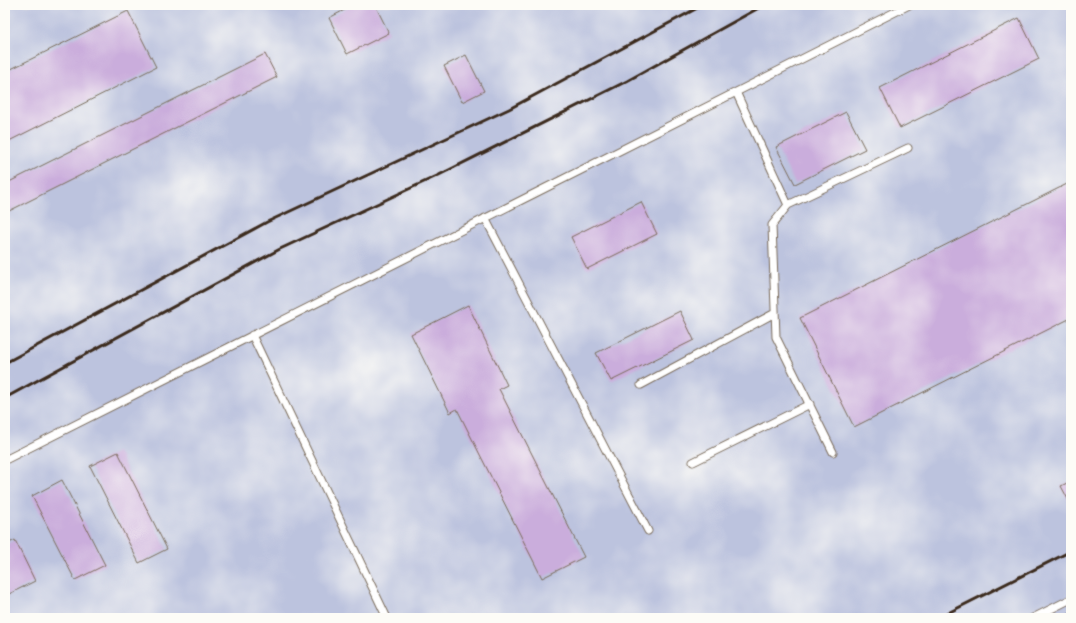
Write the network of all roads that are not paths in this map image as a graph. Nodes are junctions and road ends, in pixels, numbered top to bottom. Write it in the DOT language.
graph roads {
  1 [pos="909,5"];
  2 [pos="736,92"];
  3 [pos="908,148"];
  4 [pos="788,206"];
  5 [pos="485,218"];
  6 [pos="775,313"];
  7 [pos="252,335"];
  8 [pos="641,385"];
  9 [pos="810,404"];
  10 [pos="833,452"];
  11 [pos="5,460"];
  12 [pos="693,462"];
  13 [pos="648,531"];
  14 [pos="1071,599"];
  15 [pos="387,618"];
  16 [pos="1033,618"];
  1 -- 2 [label="lane"];
  2 -- 4 [label="lane"];
  2 -- 5 [label="lane"];
  3 -- 4 [label="lane"];
  4 -- 6 [label="lane"];
  5 -- 7 [label="lane"];
  5 -- 13 [label="lane"];
  6 -- 8 [label="lane"];
  6 -- 9 [label="lane"];
  7 -- 11 [label="lane"];
  7 -- 15 [label="lane"];
  9 -- 10 [label="lane"];
  9 -- 12 [label="lane"];
  14 -- 16 [label="lane"];
}
